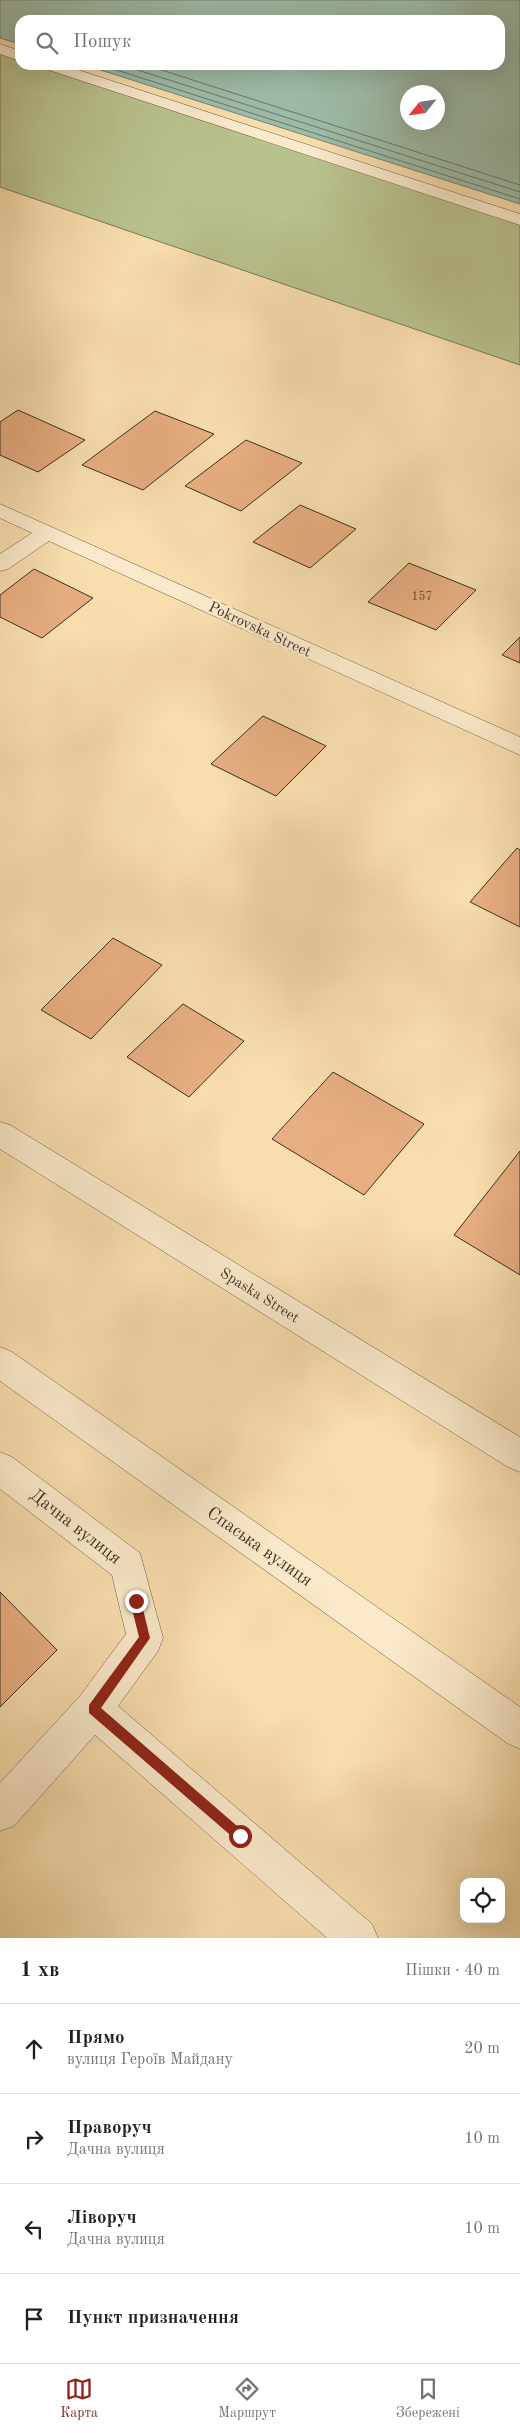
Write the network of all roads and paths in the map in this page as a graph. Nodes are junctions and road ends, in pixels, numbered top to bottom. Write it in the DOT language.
graph roads {
  1 [pos="0,49"];
  2 [pos="15,54"];
  3 [pos="63,70"];
  4 [pos="520,220"];
  5 [pos="0,510"];
  6 [pos="48,532"];
  7 [pos="0,564"];
  8 [pos="520,747"];
  9 [pos="0,1134"];
  10 [pos="0,1362"];
  11 [pos="520,1456"];
  12 [pos="0,1468"];
  13 [pos="93,1709"];
  14 [pos="520,1730"];
  15 [pos="0,1812"];
  16 [pos="358,1938"];
  1 -- 2 [label="street"];
  3 -- 4 [label="street"];
  5 -- 6 [label="street, Pokrovska Street"];
  6 -- 7 [label="street"];
  6 -- 8 [label="street, Pokrovska Street"];
  9 -- 11 [label="street, Spaska Street"];
  10 -- 14 [label="street, Спаська вулиця"];
  12 -- 13 [label="street, Дачна вулиця"];
  13 -- 15 [label="street, Дачна вулиця"];
  13 -- 16 [label="street"];
}
